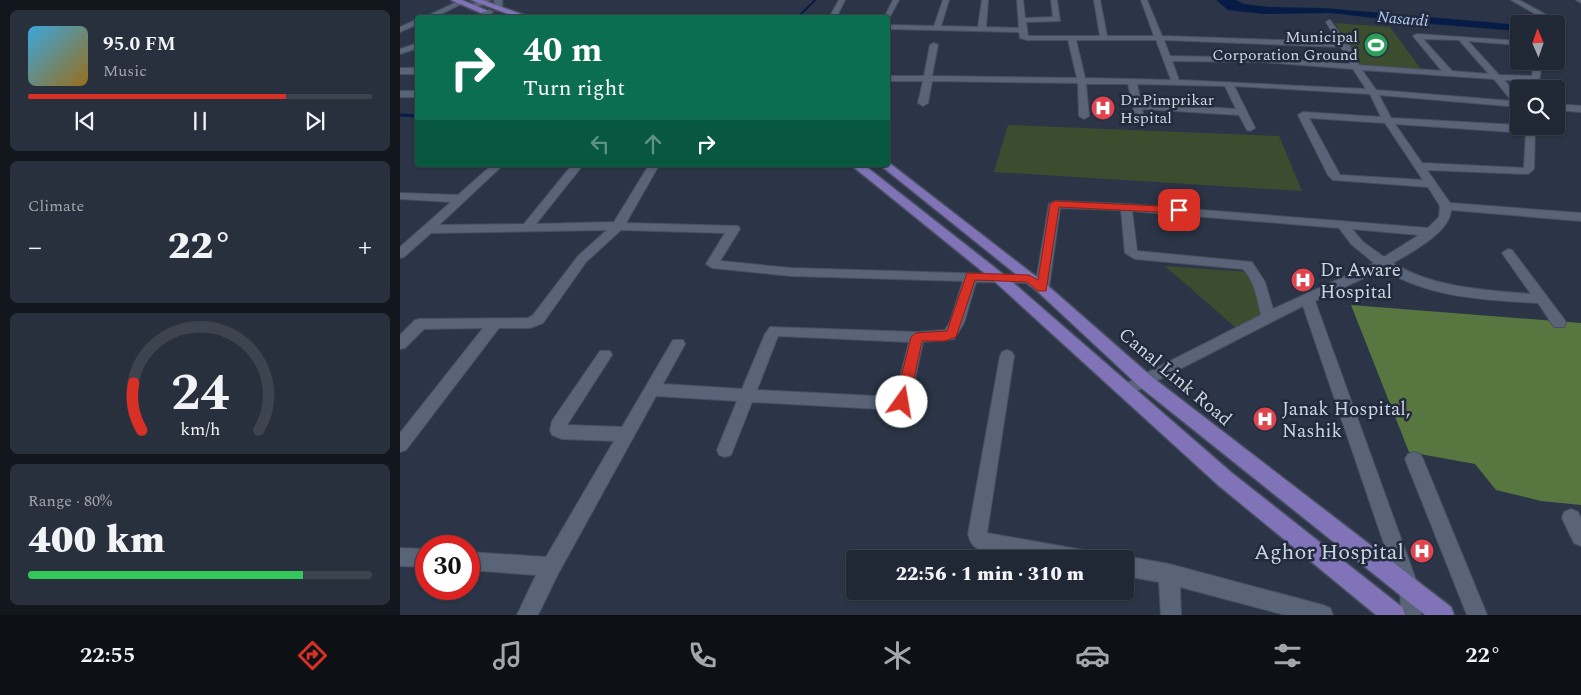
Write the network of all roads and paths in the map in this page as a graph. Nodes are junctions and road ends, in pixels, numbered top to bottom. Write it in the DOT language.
graph roads {
  1 [pos="842,0"];
  2 [pos="896,0"];
  3 [pos="935,0"];
  4 [pos="946,0"];
  5 [pos="985,0"];
  6 [pos="1020,0"];
  7 [pos="1054,0"];
  8 [pos="1097,0"];
  9 [pos="1144,0"];
  10 [pos="1514,0"];
  11 [pos="458,1"];
  12 [pos="479,2"];
  13 [pos="499,4"];
  14 [pos="489,12"];
  15 [pos="432,15"];
  16 [pos="483,15"];
  17 [pos="496,15"];
  18 [pos="522,15"];
  19 [pos="834,15"];
  20 [pos="888,15"];
  21 [pos="1542,15"];
  22 [pos="1022,20"];
  23 [pos="1330,22"];
  24 [pos="415,23"];
  25 [pos="890,27"];
  26 [pos="937,28"];
  27 [pos="982,29"];
  28 [pos="400,30"];
  29 [pos="1022,30"];
  30 [pos="1071,37"];
  31 [pos="1104,38"];
  32 [pos="1159,38"];
  33 [pos="1461,38"];
  34 [pos="1510,42"];
  35 [pos="934,45"];
  36 [pos="1345,45"];
  37 [pos="415,46"];
  38 [pos="401,53"];
  39 [pos="1167,58"];
  40 [pos="1356,67"];
  41 [pos="1537,70"];
  42 [pos="400,71"];
  43 [pos="415,71"];
  44 [pos="1449,73"];
  45 [pos="1497,77"];
  46 [pos="890,78"];
  47 [pos="929,79"];
  48 [pos="1082,82"];
  49 [pos="1132,82"];
  50 [pos="1176,82"];
  51 [pos="1228,83"];
  52 [pos="1373,92"];
  53 [pos="1510,92"];
  54 [pos="400,94"];
  55 [pos="415,94"];
  56 [pos="1510,102"];
  57 [pos="923,104"];
  58 [pos="1137,106"];
  59 [pos="1565,108"];
  60 [pos="1581,109"];
  61 [pos="1242,112"];
  62 [pos="1084,116"];
  63 [pos="1388,121"];
  64 [pos="1140,122"];
  65 [pos="1510,127"];
  66 [pos="1250,128"];
  67 [pos="1530,135"];
  68 [pos="1417,166"];
  69 [pos="496,167"];
  70 [pos="576,167"];
  71 [pos="653,167"];
  72 [pos="860,167"];
  73 [pos="889,167"];
  74 [pos="1428,184"];
  75 [pos="400,196"];
  76 [pos="461,199"];
  77 [pos="1446,206"];
  78 [pos="1126,207"];
  79 [pos="1581,217"];
  80 [pos="1343,224"];
  81 [pos="618,226"];
  82 [pos="527,228"];
  83 [pos="427,229"];
  84 [pos="1433,232"];
  85 [pos="1508,252"];
  86 [pos="400,254"];
  87 [pos="1382,263"];
  88 [pos="971,276"];
  89 [pos="998,277"];
  90 [pos="1036,284"];
  91 [pos="1540,299"];
  92 [pos="1308,300"];
  93 [pos="1268,317"];
  94 [pos="495,323"];
  95 [pos="1559,324"];
  96 [pos="916,337"];
  97 [pos="400,344"];
  98 [pos="678,344"];
  99 [pos="606,355"];
  100 [pos="1007,356"];
  101 [pos="1146,382"];
  102 [pos="652,390"];
  103 [pos="1125,391"];
  104 [pos="748,394"];
  105 [pos="627,434"];
  106 [pos="400,445"];
  107 [pos="725,450"];
  108 [pos="1414,459"];
  109 [pos="1571,518"];
  110 [pos="1581,537"];
  111 [pos="1032,550"];
  112 [pos="400,556"];
  113 [pos="415,557"];
  114 [pos="480,562"];
  115 [pos="551,567"];
  116 [pos="1134,568"];
  117 [pos="1169,574"];
  118 [pos="1410,591"];
  119 [pos="527,615"];
  120 [pos="1171,615"];
  121 [pos="1323,615"];
  122 [pos="1394,615"];
  123 [pos="1411,615"];
  124 [pos="1443,615"];
  125 [pos="1477,615"];
  1 -- 19 [label="street"];
  2 -- 20 [label="street"];
  3 -- 4 [label="street"];
  4 -- 26 [label="street"];
  5 -- 27 [label="street"];
  6 -- 22 [label="street"];
  7 -- 22 [label="street"];
  8 -- 31 [label="street"];
  9 -- 32 [label="street"];
  10 -- 21 [label="street"];
  11 -- 12 [label="main road"];
  11 -- 15 [label="street"];
  12 -- 13 [label="main road"];
  12 -- 14 [label="main road"];
  13 -- 18 [label="main road"];
  14 -- 16 [label="street"];
  14 -- 17 [label="main road"];
  22 -- 29 [label="street"];
  23 -- 36 [label="street"];
  24 -- 28 [label="street"];
  25 -- 26 [label="street"];
  26 -- 27 [label="street"];
  27 -- 29 [label="street"];
  29 -- 30 [label="street"];
  30 -- 31 [label="street"];
  30 -- 48 [label="street"];
  31 -- 32 [label="street"];
  32 -- 36 [label="street"];
  32 -- 39 [label="street"];
  33 -- 34 [label="street"];
  33 -- 44 [label="street"];
  33 -- 45 [label="street"];
  35 -- 47 [label="street"];
  36 -- 40 [label="street"];
  37 -- 38 [label="street"];
  39 -- 40 [label="street"];
  39 -- 50 [label="street"];
  40 -- 44 [label="street"];
  40 -- 52 [label="street"];
  41 -- 45 [label="street"];
  42 -- 43 [label="street"];
  44 -- 45 [label="street"];
  45 -- 53 [label="street"];
  46 -- 47 [label="street"];
  47 -- 48 [label="street"];
  47 -- 57 [label="street"];
  48 -- 49 [label="street"];
  48 -- 62 [label="street"];
  49 -- 50 [label="street"];
  49 -- 58 [label="street"];
  50 -- 51 [label="street"];
  51 -- 52 [label="street"];
  51 -- 61 [label="street"];
  52 -- 56 [label="street"];
  52 -- 63 [label="street"];
  54 -- 55 [label="street"];
  58 -- 61 [label="street"];
  58 -- 64 [label="street"];
  59 -- 60 [label="street"];
  61 -- 66 [label="street"];
  63 -- 65 [label="street"];
  63 -- 68 [label="street"];
  63 -- 74 [label="street"];
  67 -- 68 [label="street"];
  68 -- 74 [label="street"];
  69 -- 76 [label="street"];
  70 -- 82 [label="street"];
  71 -- 81 [label="street"];
  72 -- 89 [label="main road"];
  73 -- 90 [label="main road, Canal Link Road"];
  74 -- 77 [label="street"];
  75 -- 76 [label="street"];
  76 -- 83 [label="street"];
  77 -- 79 [label="street"];
  77 -- 84 [label="street"];
  78 -- 80 [label="street"];
  78 -- 90 [label="street"];
  78 -- 93 [label="street"];
  80 -- 84 [label="street"];
  80 -- 87 [label="street"];
  81 -- 82 [label="street"];
  81 -- 88 [label="street"];
  81 -- 94 [label="street"];
  82 -- 83 [label="street"];
  83 -- 86 [label="street"];
  84 -- 87 [label="street"];
  85 -- 91 [label="street"];
  87 -- 91 [label="street"];
  87 -- 92 [label="street"];
  88 -- 89 [label="street"];
  88 -- 96 [label="street"];
  89 -- 90 [label="street"];
  89 -- 103 [label="main road"];
  90 -- 101 [label="main road, Canal Link Road"];
  91 -- 95 [label="street"];
  92 -- 93 [label="street"];
  92 -- 118 [label="street"];
  93 -- 101 [label="street"];
  94 -- 97 [label="street"];
  94 -- 106 [label="street"];
  96 -- 104 [label="street"];
  96 -- 104 [label="street"];
  98 -- 102 [label="street"];
  99 -- 105 [label="street"];
  100 -- 111 [label="street"];
  101 -- 103 [label="street"];
  101 -- 118 [label="main road, Canal Link Road"];
  102 -- 104 [label="street"];
  102 -- 105 [label="street"];
  103 -- 122 [label="main road"];
  104 -- 107 [label="street"];
  105 -- 115 [label="street"];
  108 -- 125 [label="street"];
  109 -- 110 [label="street"];
  112 -- 113 [label="street"];
  114 -- 115 [label="street"];
  115 -- 119 [label="street"];
  116 -- 117 [label="street"];
  117 -- 120 [label="street"];
  117 -- 121 [label="street"];
  118 -- 123 [label="street"];
  118 -- 124 [label="main road, Canal Link Road"];
}
